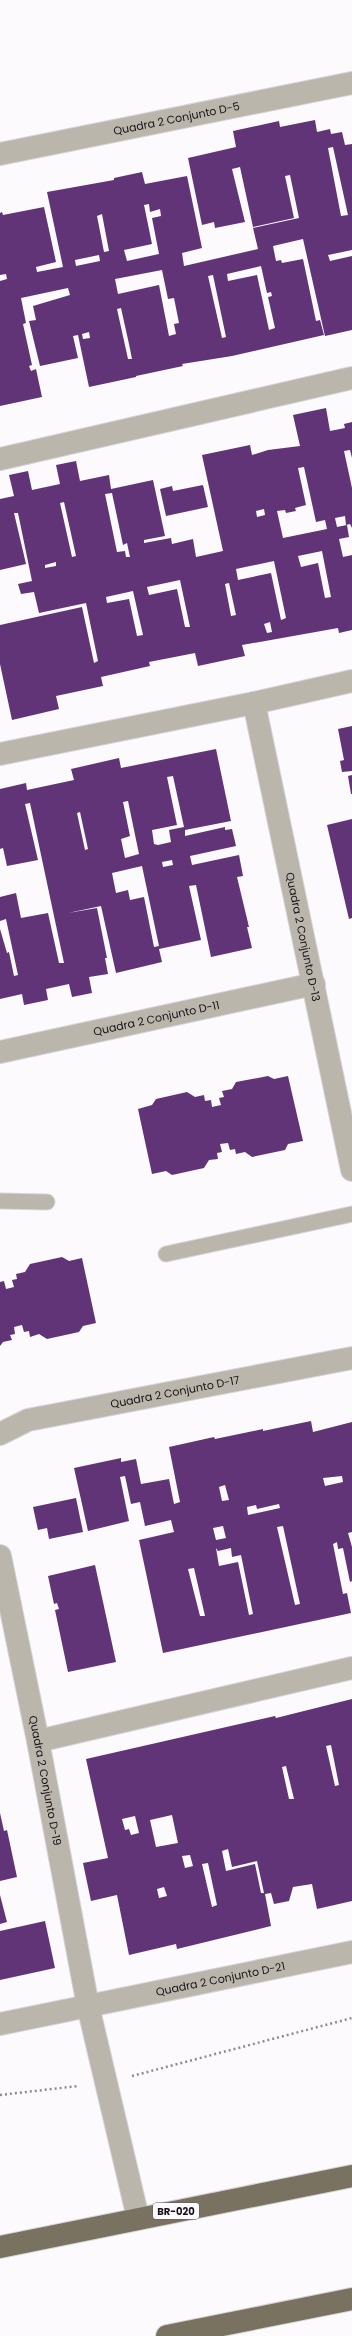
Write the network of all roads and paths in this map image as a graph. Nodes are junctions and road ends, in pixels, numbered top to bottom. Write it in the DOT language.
graph roads {
  1 [pos="352,83"];
  2 [pos="0,154"];
  3 [pos="352,378"];
  4 [pos="0,459"];
  5 [pos="352,681"];
  6 [pos="254,704"];
  7 [pos="0,754"];
  8 [pos="314,984"];
  9 [pos="0,1052"];
  10 [pos="352,1170"];
  11 [pos="0,1201"];
  12 [pos="47,1202"];
  13 [pos="352,1214"];
  14 [pos="166,1254"];
  15 [pos="352,1358"];
  16 [pos="0,1434"];
  17 [pos="0,1556"];
  18 [pos="352,1668"];
  19 [pos="38,1741"];
  20 [pos="352,1952"];
  21 [pos="88,2006"];
  22 [pos="352,2018"];
  23 [pos="0,2024"];
  24 [pos="107,2083"];
  25 [pos="0,2095"];
  26 [pos="352,2176"];
  27 [pos="138,2218"];
  28 [pos="0,2247"];
  29 [pos="352,2299"];
  30 [pos="168,2336"];
  1 -- 2 [label="street, Quadra 2 Conjunto D-5"];
  3 -- 4 [label="street"];
  5 -- 6 [label="street"];
  6 -- 7 [label="street"];
  6 -- 8 [label="street, Quadra 2 Conjunto D-13"];
  8 -- 9 [label="street, Quadra 2 Conjunto D-11"];
  8 -- 10 [label="street, Quadra 2 Conjunto D-13"];
  11 -- 12 [label="lane"];
  13 -- 14 [label="lane"];
  15 -- 16 [label="street, Quadra 2 Conjunto D-17"];
  17 -- 19 [label="street, Quadra 2 Conjunto D-19"];
  18 -- 19 [label="street"];
  19 -- 21 [label="street, Quadra 2 Conjunto D-19"];
  20 -- 21 [label="street, Quadra 2 Conjunto D-21"];
  21 -- 23 [label="street, Quadra 2 Conjunto D-21"];
  21 -- 24 [label="street, Quadra 2 Conjunto D-19"];
  22 -- 24 [label="path"];
  24 -- 25 [label="path"];
  24 -- 27 [label="street, Quadra 2 Conjunto D-19"];
  26 -- 27 [label="highway, BR-020"];
  27 -- 28 [label="highway, BR-020"];
  29 -- 30 [label="highway"];
}
